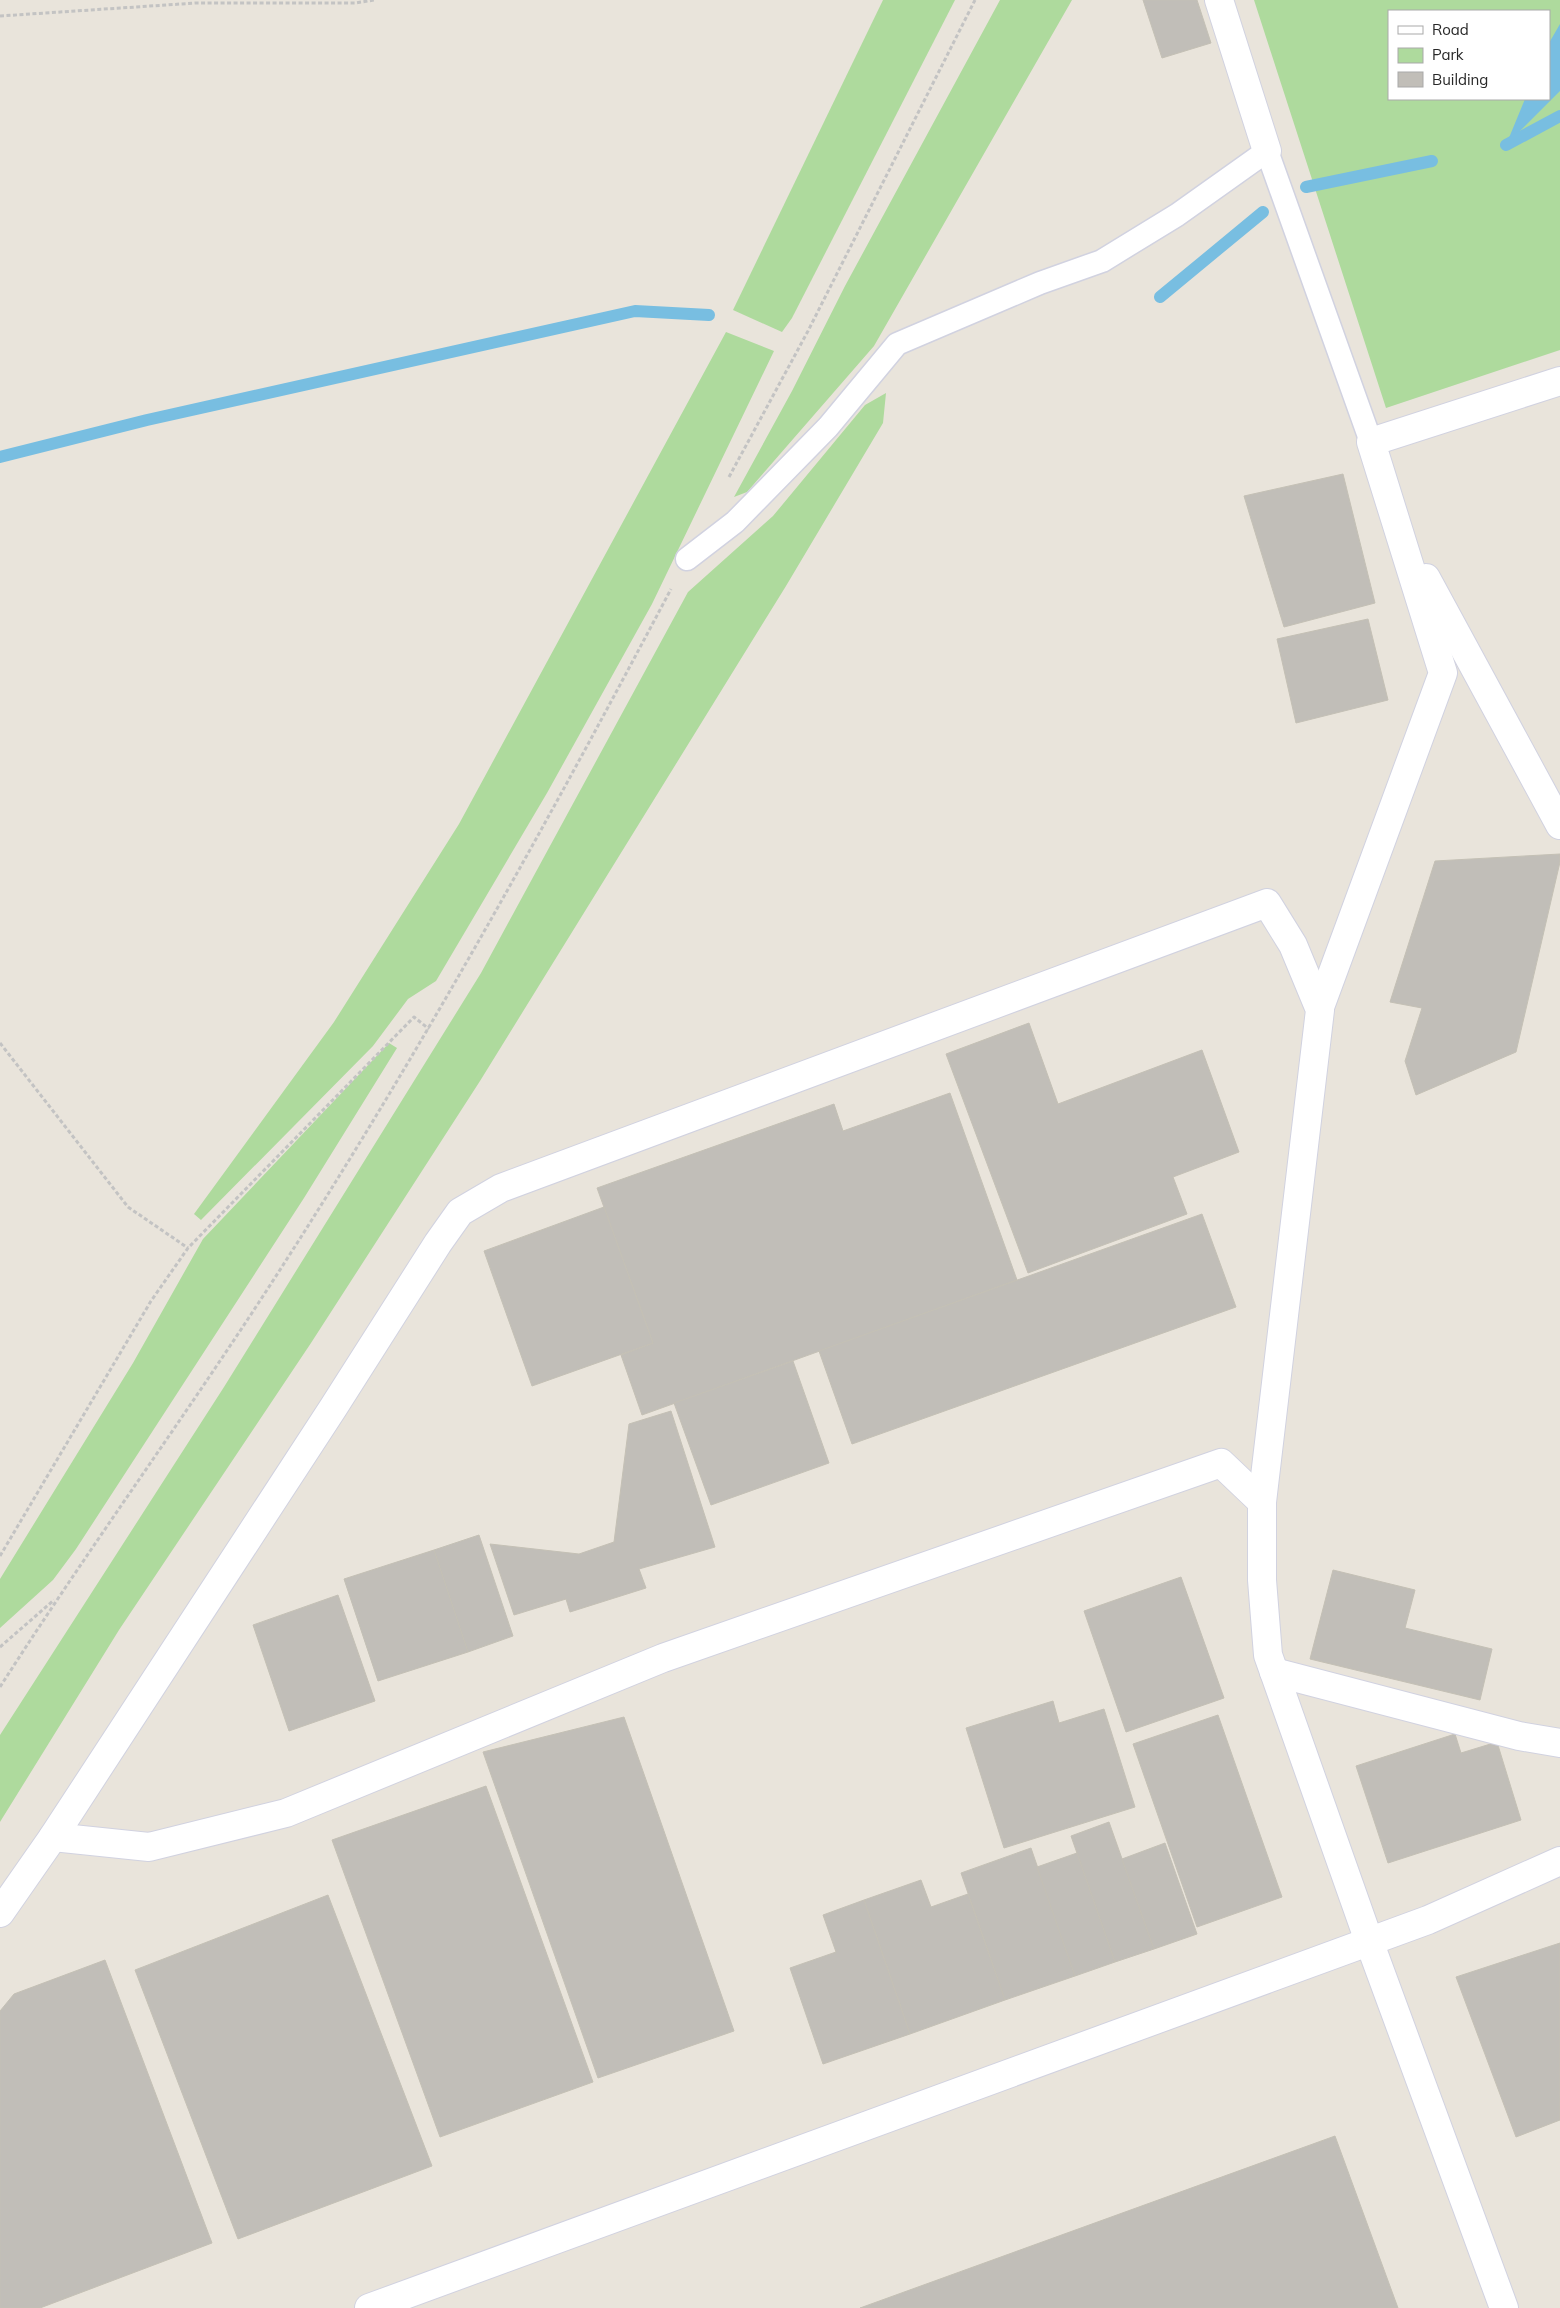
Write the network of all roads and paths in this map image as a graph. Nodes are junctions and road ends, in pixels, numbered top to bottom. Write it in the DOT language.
graph roads {
  1 [pos="374,0"];
  2 [pos="975,0"];
  3 [pos="1219,0"];
  4 [pos="0,16"];
  5 [pos="1268,151"];
  6 [pos="1560,381"];
  7 [pos="1371,442"];
  8 [pos="727,480"];
  9 [pos="1395,522"];
  10 [pos="687,559"];
  11 [pos="1560,825"];
  12 [pos="1320,1007"];
  13 [pos="429,1029"];
  14 [pos="0,1043"];
  15 [pos="188,1248"];
  16 [pos="1262,1502"];
  17 [pos="0,1556"];
  18 [pos="58,1596"];
  19 [pos="0,1647"];
  20 [pos="1274,1672"];
  21 [pos="0,1687"];
  22 [pos="1560,1743"];
  23 [pos="53,1837"];
  24 [pos="1560,1862"];
  25 [pos="0,1913"];
  26 [pos="1369,1941"];
  27 [pos="369,2308"];
  28 [pos="1504,2308"];
  1 -- 4 [label="path"];
  2 -- 8 [label="path"];
  3 -- 5 [label="street"];
  5 -- 7 [label="lane"];
  5 -- 10 [label="lane"];
  6 -- 7 [label="street"];
  7 -- 9 [label="street"];
  9 -- 11 [label="street"];
  9 -- 12 [label="street"];
  10 -- 13 [label="path"];
  12 -- 16 [label="street"];
  12 -- 23 [label="street"];
  13 -- 15 [label="path"];
  13 -- 18 [label="path"];
  14 -- 15 [label="path"];
  15 -- 17 [label="path"];
  16 -- 20 [label="street"];
  16 -- 23 [label="street"];
  18 -- 19 [label="path"];
  18 -- 21 [label="path"];
  20 -- 22 [label="street"];
  20 -- 26 [label="street"];
  23 -- 25 [label="street"];
  24 -- 26 [label="street"];
  26 -- 27 [label="street"];
  26 -- 28 [label="street"];
}
